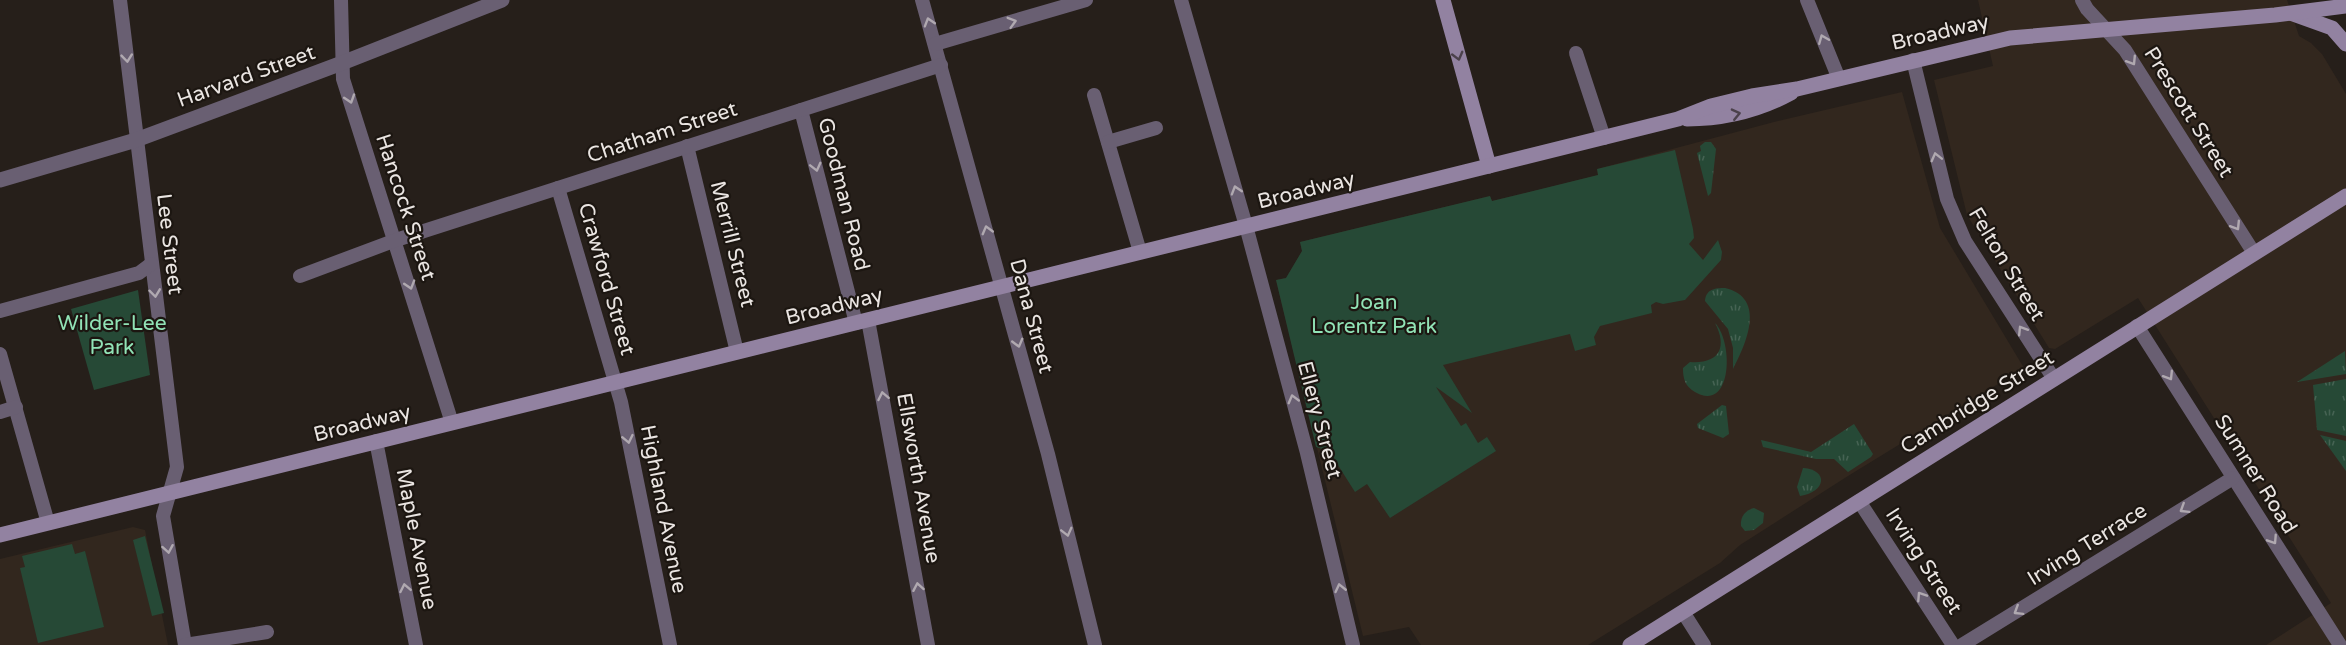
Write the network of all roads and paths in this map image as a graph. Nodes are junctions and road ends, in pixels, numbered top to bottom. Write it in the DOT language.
graph roads {
  1 [pos="120,0"];
  2 [pos="341,0"];
  3 [pos="502,0"];
  4 [pos="922,0"];
  5 [pos="1086,0"];
  6 [pos="1181,0"];
  7 [pos="1443,0"];
  8 [pos="1807,0"];
  9 [pos="2082,0"];
  10 [pos="2314,4"];
  11 [pos="2346,6"];
  12 [pos="2290,13"];
  13 [pos="2106,29"];
  14 [pos="935,44"];
  15 [pos="2346,44"];
  16 [pos="1576,52"];
  17 [pos="1913,60"];
  18 [pos="342,63"];
  19 [pos="941,65"];
  20 [pos="1839,79"];
  21 [pos="1094,95"];
  22 [pos="801,110"];
  23 [pos="1156,128"];
  24 [pos="1604,138"];
  25 [pos="136,140"];
  26 [pos="1108,142"];
  27 [pos="687,146"];
  28 [pos="1489,166"];
  29 [pos="0,180"];
  30 [pos="558,188"];
  31 [pos="2346,196"];
  32 [pos="1246,226"];
  33 [pos="396,240"];
  34 [pos="1140,252"];
  35 [pos="2254,253"];
  36 [pos="151,264"];
  37 [pos="300,276"];
  38 [pos="1002,286"];
  39 [pos="0,311"];
  40 [pos="862,321"];
  41 [pos="2138,326"];
  42 [pos="737,352"];
  43 [pos="0,354"];
  44 [pos="2054,379"];
  45 [pos="615,382"];
  46 [pos="16,407"];
  47 [pos="0,412"];
  48 [pos="452,423"];
  49 [pos="376,441"];
  50 [pos="2233,478"];
  51 [pos="170,492"];
  52 [pos="1859,501"];
  53 [pos="48,523"];
  54 [pos="0,535"];
  55 [pos="1683,612"];
  56 [pos="267,632"];
  57 [pos="185,645"];
  58 [pos="416,645"];
  59 [pos="670,645"];
  60 [pos="928,645"];
  61 [pos="1095,645"];
  62 [pos="1353,645"];
  63 [pos="1630,645"];
  64 [pos="1704,645"];
  65 [pos="1953,645"];
  66 [pos="1962,645"];
  67 [pos="2340,645"];
  1 -- 25 [label="street, Lee Street, one-way"];
  2 -- 18 [label="street, Hancock Street"];
  3 -- 18 [label="street, Harvard Street"];
  14 -- 4 [label="street, Dana Street, one-way"];
  14 -- 5 [label="street, one-way"];
  32 -- 6 [label="street, Ellery Street, one-way"];
  7 -- 28 [label="main road, one-way"];
  20 -- 8 [label="street, one-way"];
  9 -- 13 [label="street, Prescott Street"];
  10 -- 11 [label="main road, Broadway"];
  10 -- 12 [label="main road, Broadway"];
  12 -- 13 [label="main road, Broadway"];
  12 -- 15 [label="main road"];
  13 -- 17 [label="main road, Broadway"];
  13 -- 35 [label="street, Prescott Street, one-way"];
  14 -- 19 [label="street, Dana Street"];
  16 -- 24 [label="street"];
  17 -- 20 [label="main road, Broadway"];
  44 -- 17 [label="street, Felton Street, one-way"];
  18 -- 25 [label="street, Harvard Street"];
  18 -- 33 [label="street, Hancock Street, one-way"];
  19 -- 22 [label="street, Chatham Street"];
  38 -- 19 [label="street, Dana Street, one-way"];
  20 -- 24 [label="main road, Broadway"];
  21 -- 26 [label="street"];
  22 -- 27 [label="street, Chatham Street"];
  22 -- 40 [label="street, Goodman Road, one-way"];
  23 -- 26 [label="street"];
  24 -- 28 [label="main road, Broadway"];
  25 -- 29 [label="street, Harvard Street"];
  25 -- 36 [label="street, Lee Street"];
  26 -- 34 [label="street"];
  27 -- 30 [label="street, Chatham Street"];
  27 -- 42 [label="street, Merrill Street"];
  28 -- 32 [label="main road, Broadway"];
  30 -- 33 [label="street, Chatham Street"];
  30 -- 45 [label="street, Crawford Street"];
  31 -- 35 [label="main road, Cambridge Street"];
  32 -- 34 [label="main road, Broadway"];
  62 -- 32 [label="street, Ellery Street, one-way"];
  33 -- 37 [label="street, Chatham Street"];
  33 -- 48 [label="street, Hancock Street, one-way"];
  34 -- 38 [label="main road, Broadway"];
  35 -- 41 [label="main road, Cambridge Street"];
  36 -- 39 [label="street"];
  36 -- 51 [label="street, Lee Street, one-way"];
  38 -- 40 [label="main road, Broadway"];
  38 -- 61 [label="street, Dana Street, one-way"];
  40 -- 42 [label="main road, Broadway"];
  60 -- 40 [label="street, Ellsworth Avenue, one-way"];
  41 -- 44 [label="main road, Cambridge Street"];
  41 -- 50 [label="street, Sumner Road, one-way"];
  42 -- 45 [label="main road, Broadway"];
  43 -- 46 [label="street"];
  44 -- 52 [label="main road, Cambridge Street"];
  45 -- 48 [label="main road, Broadway"];
  45 -- 59 [label="street, Highland Avenue, one-way"];
  46 -- 47 [label="street"];
  46 -- 53 [label="street"];
  48 -- 49 [label="main road, Broadway"];
  49 -- 51 [label="main road, Broadway"];
  58 -- 49 [label="street, Maple Avenue, one-way"];
  50 -- 66 [label="street, Irving Terrace, one-way"];
  50 -- 67 [label="street, Sumner Road, one-way"];
  51 -- 53 [label="main road, Broadway"];
  51 -- 57 [label="street, Lee Street, one-way"];
  52 -- 55 [label="main road, Cambridge Street"];
  65 -- 52 [label="street, Irving Street, one-way"];
  53 -- 54 [label="main road, Broadway"];
  55 -- 63 [label="main road, Cambridge Street"];
  55 -- 64 [label="street"];
  56 -- 57 [label="street"];
}
